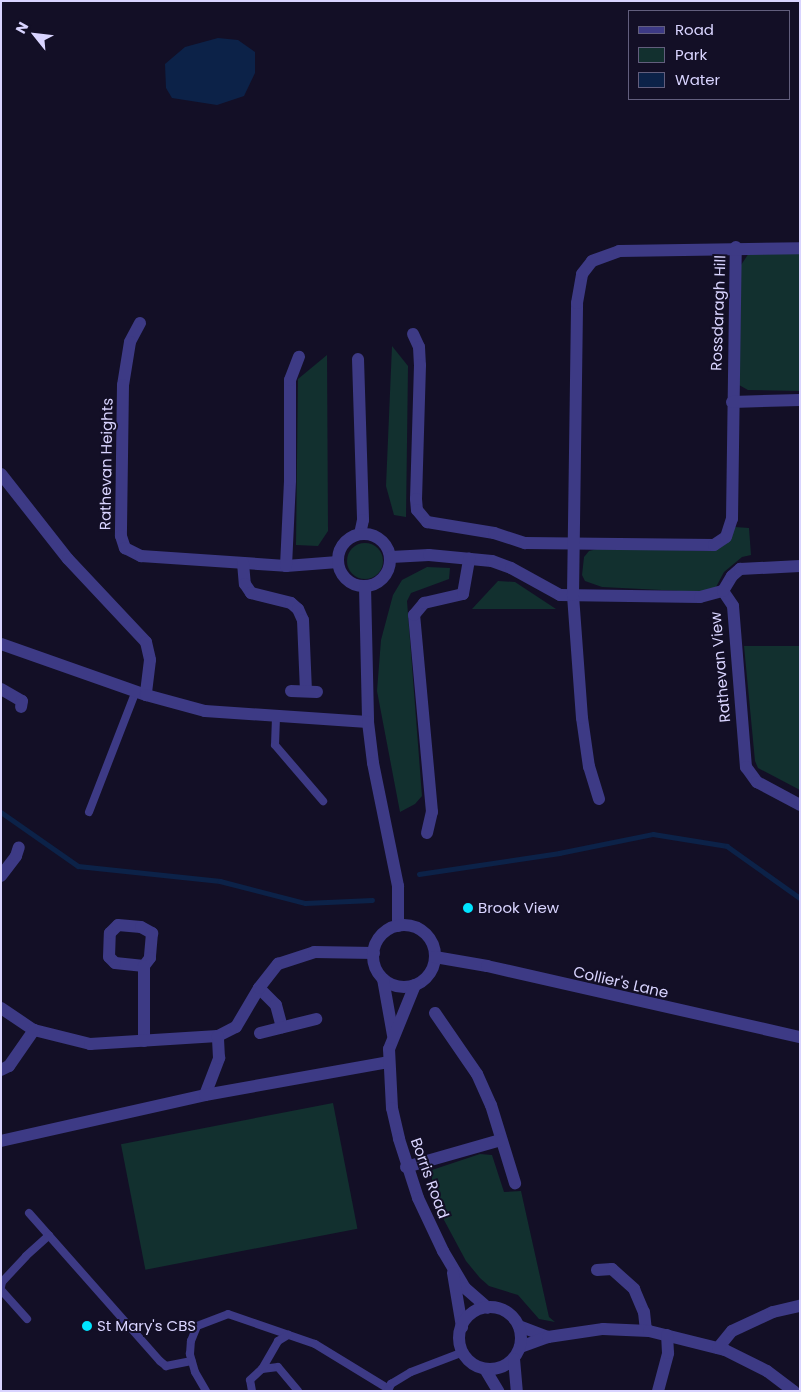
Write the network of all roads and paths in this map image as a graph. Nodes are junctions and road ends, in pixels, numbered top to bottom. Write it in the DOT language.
graph roads {
  1 [pos="736,247"];
  2 [pos="800,248"];
  3 [pos="140,323"];
  4 [pos="413,334"];
  5 [pos="299,356"];
  6 [pos="358,359"];
  7 [pos="800,400"];
  8 [pos="732,402"];
  9 [pos="1,474"];
  10 [pos="360,534"];
  11 [pos="575,543"];
  12 [pos="391,557"];
  13 [pos="469,559"];
  14 [pos="338,562"];
  15 [pos="243,563"];
  16 [pos="286,566"];
  17 [pos="800,566"];
  18 [pos="365,586"];
  19 [pos="723,591"];
  20 [pos="573,596"];
  21 [pos="1,644"];
  22 [pos="1,689"];
  23 [pos="291,691"];
  24 [pos="141,693"];
  25 [pos="21,707"];
  26 [pos="276,717"];
  27 [pos="368,722"];
  28 [pos="599,799"];
  29 [pos="323,801"];
  30 [pos="800,805"];
  31 [pos="89,812"];
  32 [pos="427,834"];
  33 [pos="19,847"];
  34 [pos="1,876"];
  35 [pos="398,926"];
  36 [pos="374,953"];
  37 [pos="435,957"];
  38 [pos="144,966"];
  39 [pos="383,979"];
  40 [pos="415,985"];
  41 [pos="258,988"];
  42 [pos="1,1008"];
  43 [pos="435,1013"];
  44 [pos="316,1019"];
  45 [pos="282,1027"];
  46 [pos="34,1030"];
  47 [pos="260,1032"];
  48 [pos="218,1036"];
  49 [pos="393,1036"];
  50 [pos="800,1037"];
  51 [pos="144,1040"];
  52 [pos="388,1062"];
  53 [pos="1,1070"];
  54 [pos="205,1095"];
  55 [pos="502,1140"];
  56 [pos="1,1141"];
  57 [pos="406,1167"];
  58 [pos="515,1183"];
  59 [pos="29,1212"];
  60 [pos="49,1236"];
  61 [pos="452,1268"];
  62 [pos="597,1270"];
  63 [pos="1,1289"];
  64 [pos="800,1306"];
  65 [pos="488,1308"];
  66 [pos="27,1319"];
  67 [pos="518,1326"];
  68 [pos="462,1327"];
  69 [pos="646,1330"];
  70 [pos="288,1335"];
  71 [pos="667,1335"];
  72 [pos="548,1337"];
  73 [pos="520,1347"];
  74 [pos="718,1348"];
  75 [pos="463,1352"];
  76 [pos="514,1359"];
  77 [pos="192,1361"];
  78 [pos="262,1369"];
  79 [pos="485,1369"];
  80 [pos="388,1389"];
  81 [pos="206,1391"];
  82 [pos="252,1391"];
  83 [pos="298,1391"];
  84 [pos="498,1391"];
  85 [pos="517,1391"];
  86 [pos="658,1391"];
  87 [pos="794,1391"];
  1 -- 2 [label="street"];
  1 -- 8 [label="street, Rossdaragh Hill"];
  1 -- 11 [label="street, Rossdaragh Hill"];
  3 -- 15 [label="street, Rathevan Heights"];
  4 -- 11 [label="street, Rossdaragh Hill"];
  5 -- 16 [label="street"];
  6 -- 10 [label="street"];
  7 -- 8 [label="street"];
  8 -- 11 [label="street, Rossdaragh Hill"];
  9 -- 24 [label="street"];
  10 -- 12 [label="street"];
  10 -- 14 [label="street"];
  11 -- 20 [label="street, Rossdaragh Hill"];
  12 -- 13 [label="street, Rathevan View"];
  12 -- 18 [label="street"];
  13 -- 20 [label="street, Rathevan View"];
  13 -- 32 [label="street"];
  14 -- 16 [label="street, Rathevan Heights"];
  14 -- 18 [label="street"];
  15 -- 16 [label="street, Rathevan Heights"];
  15 -- 23 [label="street"];
  17 -- 19 [label="street"];
  18 -- 27 [label="street"];
  19 -- 20 [label="street, Rathevan View"];
  19 -- 30 [label="street, Rathevan View"];
  20 -- 28 [label="street"];
  21 -- 24 [label="street"];
  22 -- 25 [label="street"];
  24 -- 26 [label="street"];
  24 -- 31 [label="lane"];
  26 -- 27 [label="street"];
  26 -- 29 [label="lane"];
  27 -- 35 [label="street"];
  33 -- 34 [label="street"];
  35 -- 36 [label="street"];
  35 -- 37 [label="street"];
  36 -- 39 [label="street"];
  36 -- 41 [label="street"];
  37 -- 40 [label="street"];
  37 -- 50 [label="street, Collier's Lane"];
  38 -- 51 [label="street"];
  39 -- 40 [label="street"];
  39 -- 49 [label="street, Borris Road"];
  40 -- 49 [label="street, Borris Road"];
  41 -- 45 [label="street"];
  41 -- 48 [label="street"];
  42 -- 46 [label="street"];
  43 -- 55 [label="street"];
  44 -- 45 [label="street"];
  45 -- 47 [label="street"];
  46 -- 51 [label="street"];
  46 -- 53 [label="street"];
  48 -- 51 [label="street"];
  48 -- 54 [label="street"];
  49 -- 52 [label="street, Borris Road"];
  52 -- 54 [label="street"];
  52 -- 57 [label="street, Borris Road"];
  54 -- 56 [label="street"];
  55 -- 57 [label="street"];
  55 -- 58 [label="street"];
  57 -- 61 [label="street, Borris Road"];
  59 -- 60 [label="lane"];
  60 -- 63 [label="lane"];
  60 -- 77 [label="lane"];
  61 -- 65 [label="street, Borris Road"];
  61 -- 68 [label="street, Borris Road"];
  62 -- 69 [label="street"];
  63 -- 66 [label="lane"];
  64 -- 74 [label="street"];
  65 -- 67 [label="street"];
  65 -- 68 [label="street"];
  67 -- 72 [label="street"];
  67 -- 73 [label="street"];
  68 -- 75 [label="street"];
  69 -- 71 [label="street"];
  69 -- 72 [label="street"];
  70 -- 77 [label="lane"];
  70 -- 78 [label="lane"];
  70 -- 80 [label="lane"];
  71 -- 74 [label="street"];
  71 -- 86 [label="street"];
  72 -- 73 [label="street"];
  73 -- 76 [label="street"];
  74 -- 87 [label="street"];
  75 -- 79 [label="street"];
  75 -- 80 [label="lane"];
  76 -- 79 [label="street"];
  76 -- 85 [label="street"];
  77 -- 81 [label="lane"];
  78 -- 82 [label="lane"];
  78 -- 83 [label="lane"];
  79 -- 84 [label="street"];
}
